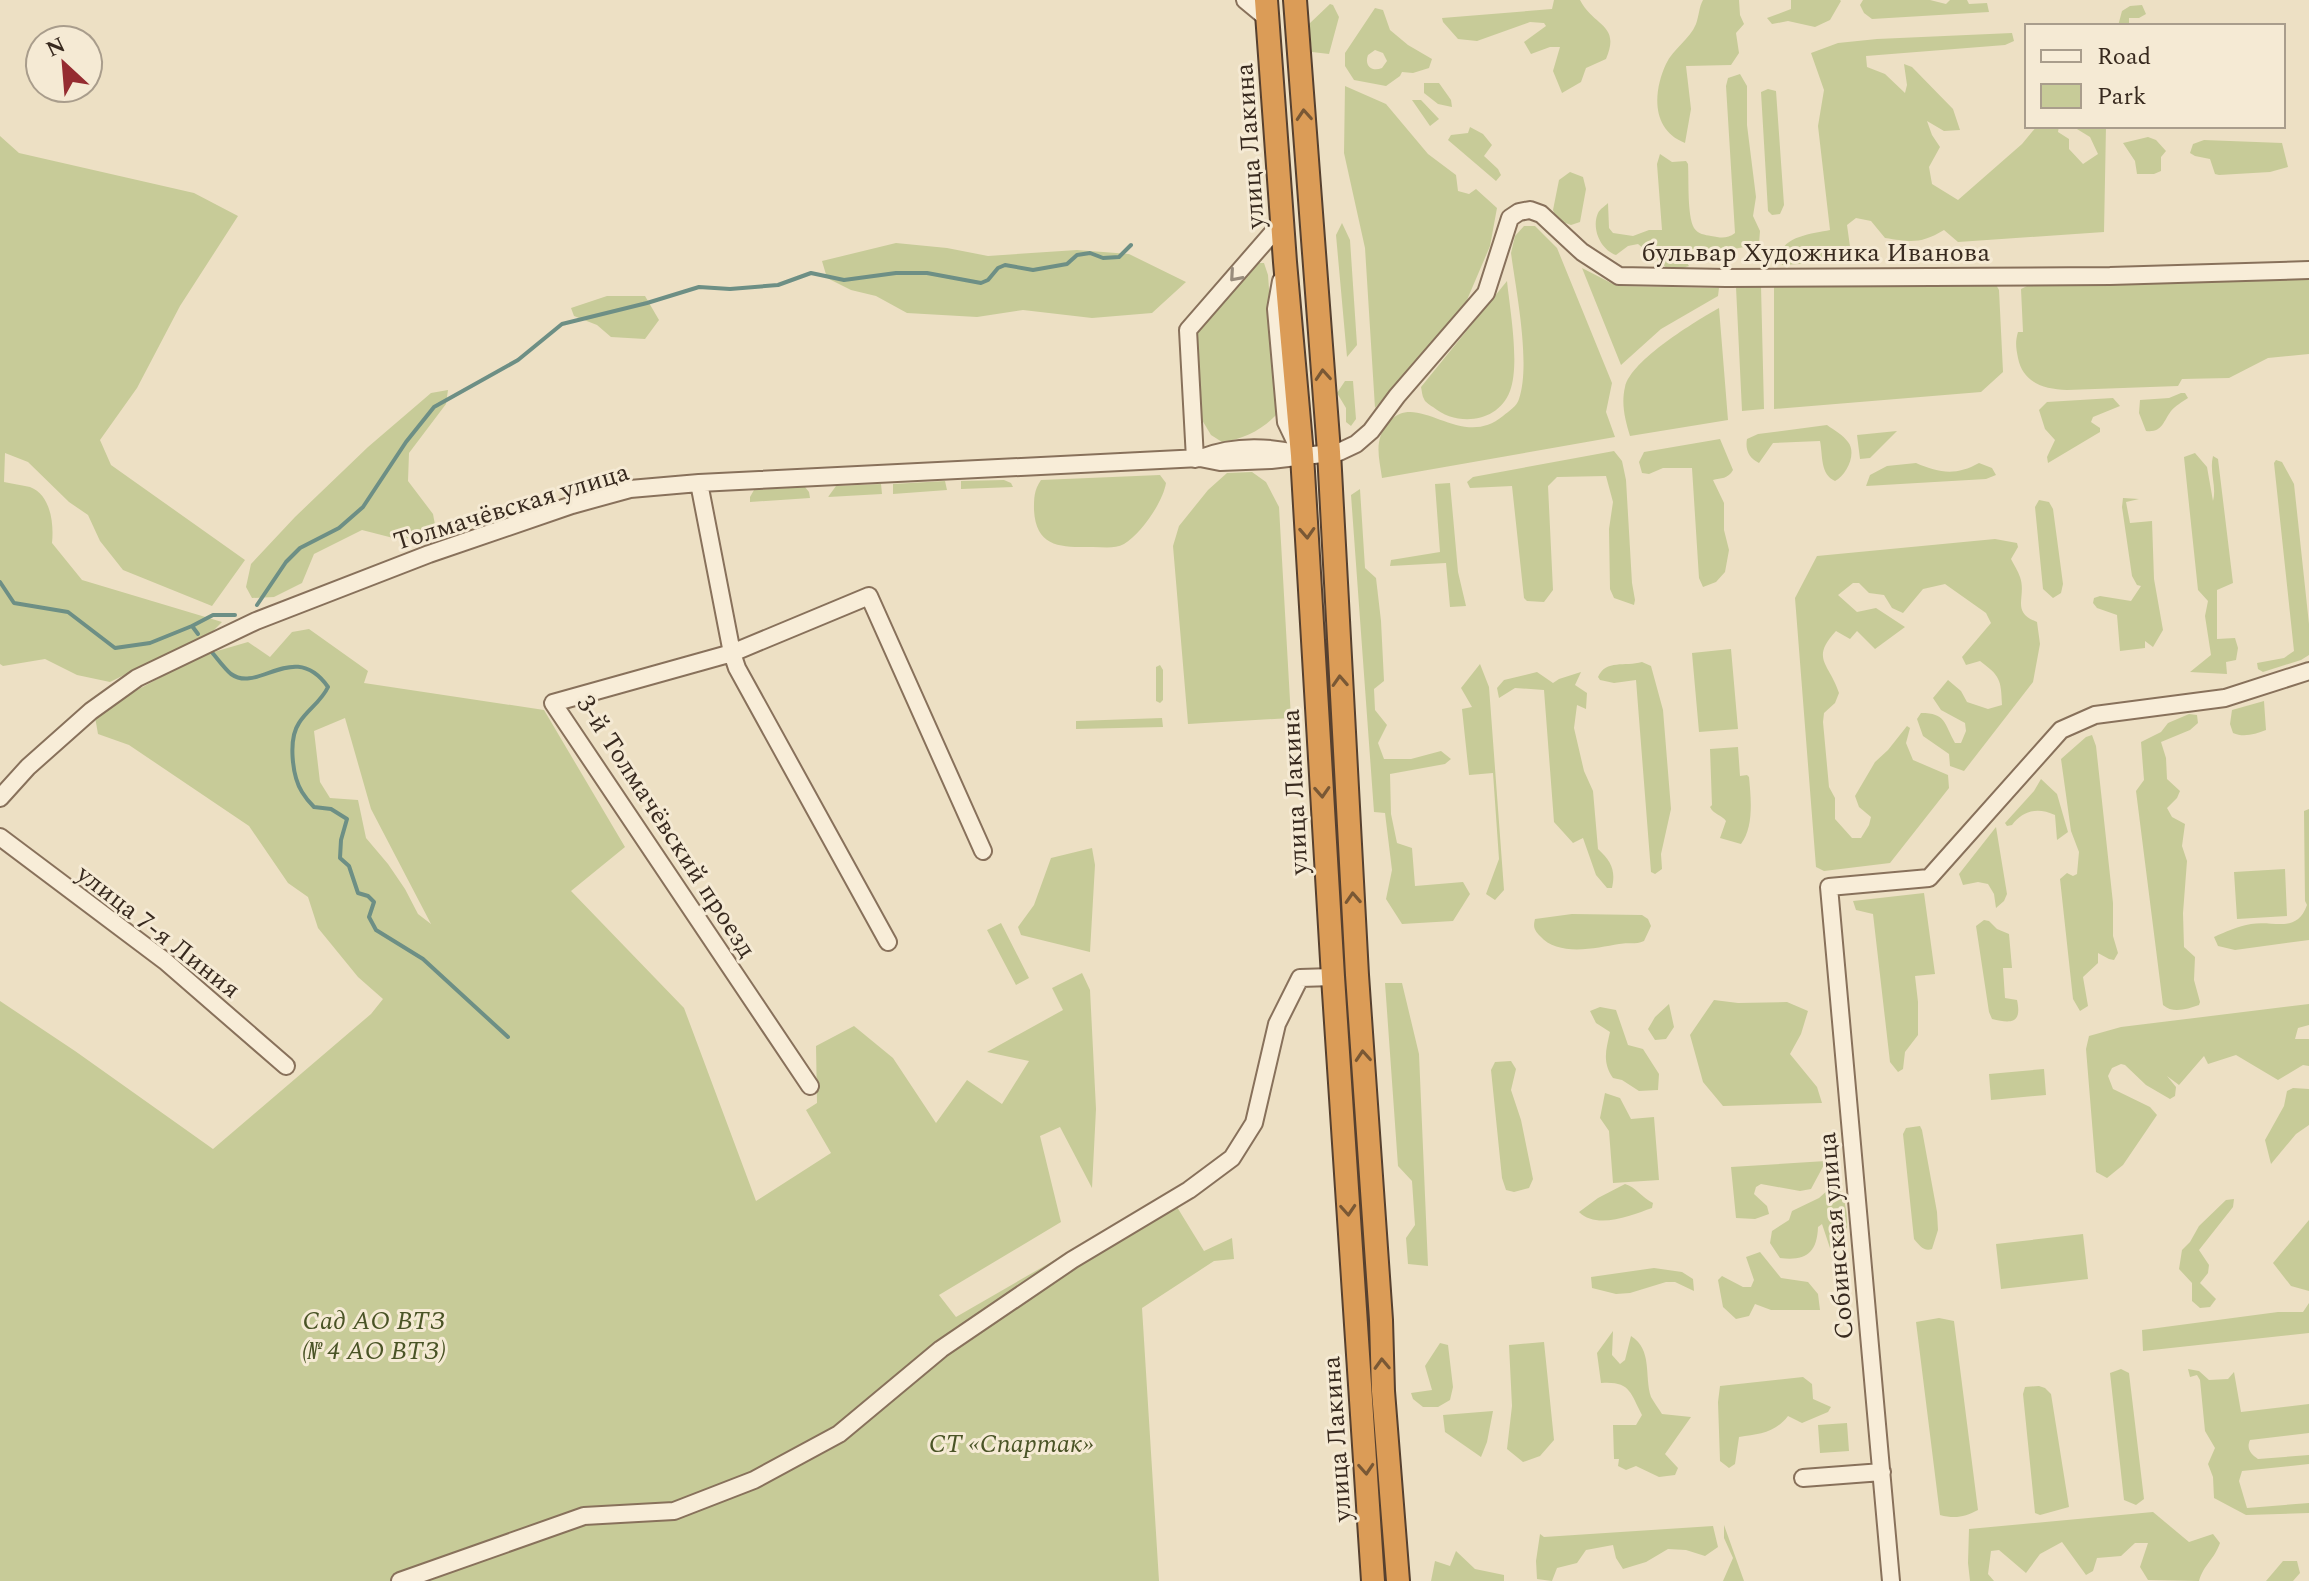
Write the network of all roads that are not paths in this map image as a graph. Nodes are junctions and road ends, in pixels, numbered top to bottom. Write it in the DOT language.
graph roads {
  1 [pos="1245,0"];
  2 [pos="1295,0"];
  3 [pos="1267,9"];
  4 [pos="1282,222"];
  5 [pos="2309,270"];
  6 [pos="1329,452"];
  7 [pos="1302,455"];
  8 [pos="1198,458"];
  9 [pos="699,483"];
  10 [pos="732,653"];
  11 [pos="2309,671"];
  12 [pos="0,798"];
  13 [pos="0,837"];
  14 [pos="983,851"];
  15 [pos="888,942"];
  16 [pos="1333,977"];
  17 [pos="286,1066"];
  18 [pos="810,1086"];
  19 [pos="1882,1472"];
  20 [pos="1803,1478"];
  21 [pos="400,1581"];
  22 [pos="1373,1581"];
  23 [pos="1398,1581"];
  24 [pos="1891,1581"];
  1 -- 3 [label="street"];
  6 -- 2 [label="highway, улица Лакина, one-way"];
  3 -- 4 [label="highway, улица Лакина"];
  4 -- 7 [label="highway, улица Лакина"];
  4 -- 8 [label="street, one-way"];
  5 -- 6 [label="street, бульвар Художника Иванова"];
  6 -- 7 [label="street, бульвар Художника Иванова"];
  23 -- 6 [label="highway, улица Лакина, one-way"];
  7 -- 8 [label="street, Толмачёвская улица"];
  7 -- 16 [label="highway, улица Лакина, one-way"];
  8 -- 9 [label="street, Толмачёвская улица"];
  9 -- 10 [label="street"];
  9 -- 12 [label="street, Толмачёвская улица"];
  10 -- 14 [label="street"];
  10 -- 15 [label="street"];
  10 -- 18 [label="street, 3-й Толмачёвский проезд"];
  11 -- 19 [label="street, Собинская улица"];
  13 -- 17 [label="street, улица 7-я Линия"];
  16 -- 21 [label="street"];
  16 -- 22 [label="highway, улица Лакина, one-way"];
  19 -- 20 [label="street"];
  19 -- 24 [label="street, Собинская улица"];
}
